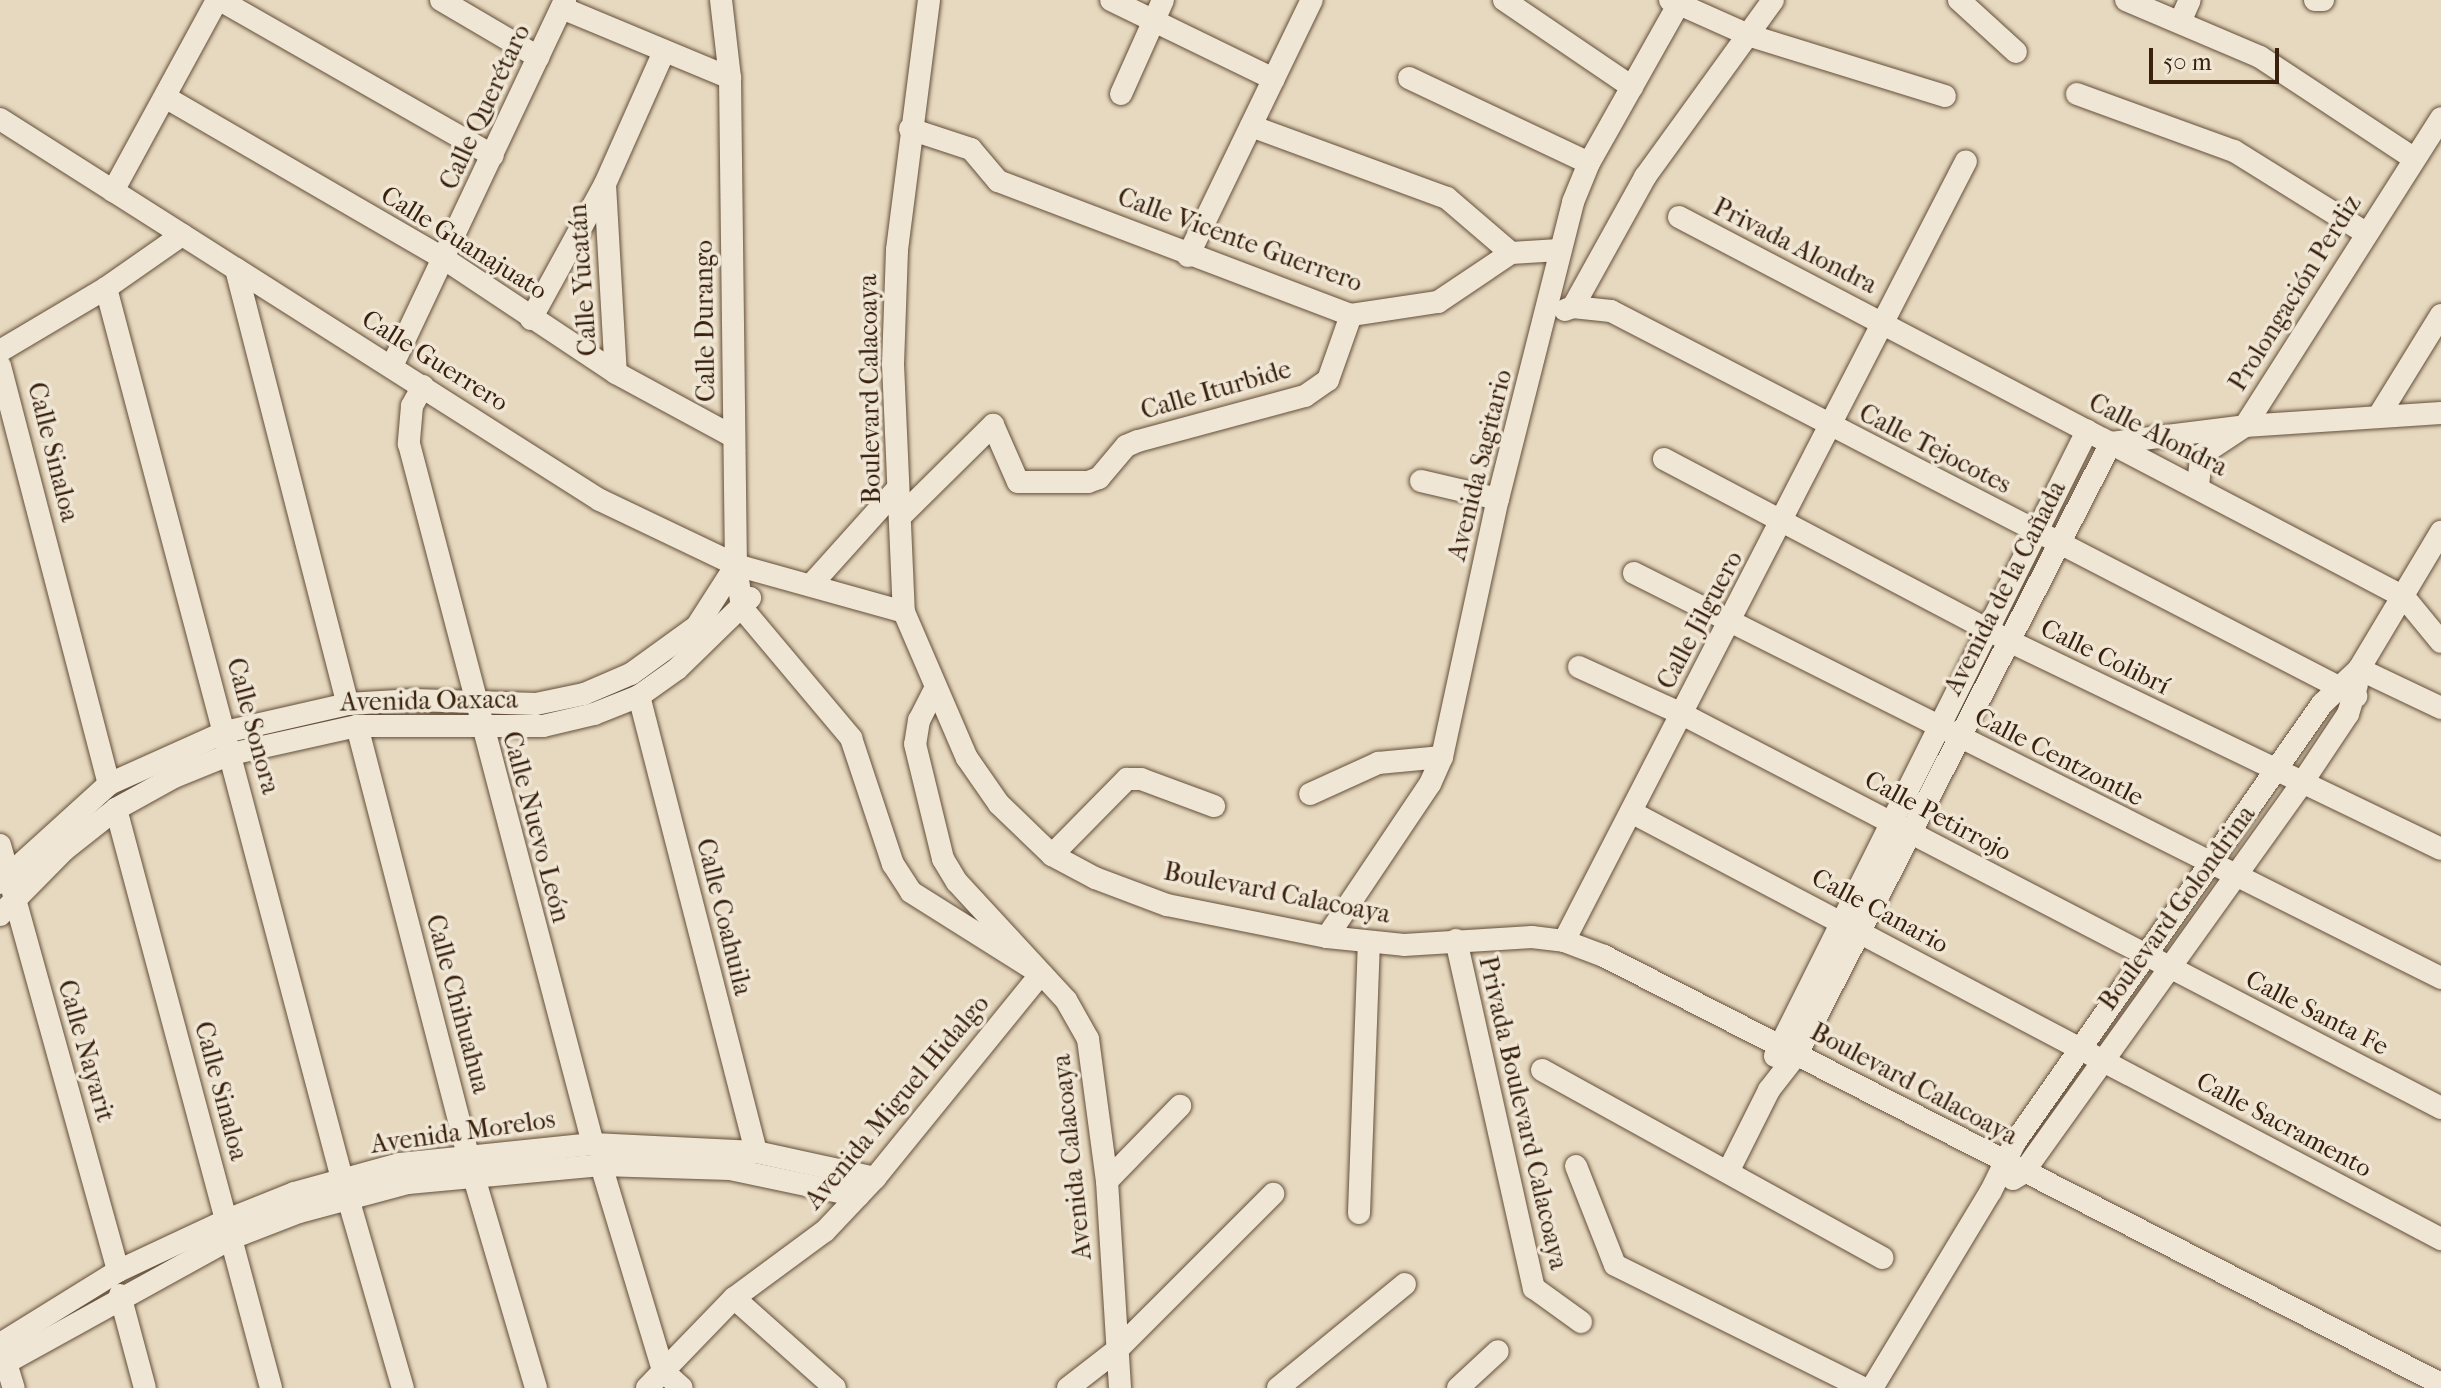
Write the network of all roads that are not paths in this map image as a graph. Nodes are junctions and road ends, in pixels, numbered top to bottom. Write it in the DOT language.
graph roads {
  1 [pos="219,0"];
  2 [pos="441,0"];
  3 [pos="721,0"];
  4 [pos="929,0"];
  5 [pos="1111,0"];
  6 [pos="1163,0"];
  7 [pos="1312,0"];
  8 [pos="1504,0"];
  9 [pos="1773,0"];
  10 [pos="1959,0"];
  11 [pos="2126,0"];
  12 [pos="2190,0"];
  13 [pos="1677,2"];
  14 [pos="564,4"];
  15 [pos="1152,22"];
  16 [pos="2180,22"];
  17 [pos="1751,36"];
  18 [pos="2016,52"];
  19 [pos="663,54"];
  20 [pos="538,57"];
  21 [pos="730,78"];
  22 [pos="1409,78"];
  23 [pos="1274,79"];
  24 [pos="1632,87"];
  25 [pos="1121,94"];
  26 [pos="2077,94"];
  27 [pos="1945,96"];
  28 [pos="165,97"];
  29 [pos="2441,118"];
  30 [pos="0,119"];
  31 [pos="1251,126"];
  32 [pos="910,129"];
  33 [pos="493,156"];
  34 [pos="2413,158"];
  35 [pos="1966,161"];
  36 [pos="1589,163"];
  37 [pos="605,184"];
  38 [pos="113,191"];
  39 [pos="1679,217"];
  40 [pos="2364,232"];
  41 [pos="182,235"];
  42 [pos="1559,250"];
  43 [pos="1511,253"];
  44 [pos="1188,256"];
  45 [pos="446,260"];
  46 [pos="236,269"];
  47 [pos="106,288"];
  48 [pos="1573,307"];
  49 [pos="1351,315"];
  50 [pos="2441,315"];
  51 [pos="1545,318"];
  52 [pos="531,319"];
  53 [pos="1886,324"];
  54 [pos="0,351"];
  55 [pos="0,366"];
  56 [pos="392,366"];
  57 [pos="616,373"];
  58 [pos="423,386"];
  59 [pos="2441,413"];
  60 [pos="2378,417"];
  61 [pos="2245,426"];
  62 [pos="1832,427"];
  63 [pos="2087,431"];
  64 [pos="734,437"];
  65 [pos="2111,443"];
  66 [pos="1664,459"];
  67 [pos="1421,481"];
  68 [pos="2198,486"];
  69 [pos="898,488"];
  70 [pos="1498,499"];
  71 [pos="900,517"];
  72 [pos="1782,522"];
  73 [pos="2441,532"];
  74 [pos="2036,533"];
  75 [pos="2058,545"];
  76 [pos="736,565"];
  77 [pos="1634,573"];
  78 [pos="765,575"];
  79 [pos="811,585"];
  80 [pos="2404,597"];
  81 [pos="742,608"];
  82 [pos="904,612"];
  83 [pos="1731,620"];
  84 [pos="1988,629"];
  85 [pos="2009,641"];
  86 [pos="2441,642"];
  87 [pos="1579,667"];
  88 [pos="2359,669"];
  89 [pos="934,691"];
  90 [pos="2347,691"];
  91 [pos="639,696"];
  92 [pos="348,704"];
  93 [pos="474,705"];
  94 [pos="2441,708"];
  95 [pos="1682,714"];
  96 [pos="357,726"];
  97 [pos="1937,727"];
  98 [pos="480,728"];
  99 [pos="1959,738"];
  100 [pos="228,743"];
  101 [pos="1442,757"];
  102 [pos="2276,773"];
  103 [pos="2302,783"];
  104 [pos="109,784"];
  105 [pos="1310,794"];
  106 [pos="1214,806"];
  107 [pos="116,809"];
  108 [pos="1631,812"];
  109 [pos="1890,821"];
  110 [pos="1911,832"];
  111 [pos="0,845"];
  112 [pos="2441,849"];
  113 [pos="1052,855"];
  114 [pos="2211,864"];
  115 [pos="2236,875"];
  116 [pos="7,884"];
  117 [pos="0,915"];
  118 [pos="1839,921"];
  119 [pos="1860,931"];
  120 [pos="1327,937"];
  121 [pos="1456,940"];
  122 [pos="1564,941"];
  123 [pos="1369,943"];
  124 [pos="2145,956"];
  125 [pos="2168,968"];
  126 [pos="1041,974"];
  127 [pos="2441,978"];
  128 [pos="1787,1049"];
  129 [pos="2079,1049"];
  130 [pos="2102,1061"];
  131 [pos="1542,1070"];
  132 [pos="1180,1106"];
  133 [pos="2441,1108"];
  134 [pos="756,1152"];
  135 [pos="597,1154"];
  136 [pos="471,1164"];
  137 [pos="1576,1166"];
  138 [pos="2013,1167"];
  139 [pos="1728,1172"];
  140 [pos="875,1178"];
  141 [pos="1107,1181"];
  142 [pos="345,1188"];
  143 [pos="1273,1194"];
  144 [pos="858,1196"];
  145 [pos="1359,1213"];
  146 [pos="230,1229"];
  147 [pos="2441,1239"];
  148 [pos="1883,1258"];
  149 [pos="118,1271"];
  150 [pos="1405,1284"];
  151 [pos="120,1295"];
  152 [pos="734,1298"];
  153 [pos="1581,1322"];
  154 [pos="1117,1350"];
  155 [pos="1498,1351"];
  156 [pos="2,1355"];
  157 [pos="663,1371"];
  158 [pos="2441,1384"];
  159 [pos="14,1388"];
  160 [pos="145,1388"];
  161 [pos="271,1388"];
  162 [pos="403,1388"];
  163 [pos="536,1388"];
  164 [pos="647,1388"];
  165 [pos="682,1388"];
  166 [pos="835,1388"];
  167 [pos="1068,1388"];
  168 [pos="1120,1388"];
  169 [pos="1278,1388"];
  170 [pos="1458,1388"];
  171 [pos="1863,1388"];
  172 [pos="1872,1388"];
  1 -- 28 [label="street"];
  1 -- 33 [label="street"];
  2 -- 20 [label="street"];
  3 -- 21 [label="street, Calle Durango"];
  4 -- 32 [label="street, Boulevard Calacoaya"];
  5 -- 15 [label="street"];
  6 -- 15 [label="street"];
  7 -- 23 [label="street"];
  8 -- 24 [label="street"];
  9 -- 17 [label="street"];
  10 -- 18 [label="street"];
  11 -- 16 [label="street"];
  12 -- 16 [label="street"];
  13 -- 17 [label="street"];
  13 -- 24 [label="street, Avenida Sagitario"];
  14 -- 19 [label="street"];
  14 -- 20 [label="street, Calle Querétaro"];
  15 -- 23 [label="street"];
  15 -- 25 [label="street"];
  16 -- 34 [label="street"];
  17 -- 27 [label="street"];
  17 -- 48 [label="street"];
  19 -- 21 [label="street"];
  19 -- 37 [label="street, Calle Yucatán"];
  20 -- 33 [label="street, Calle Querétaro"];
  21 -- 64 [label="street, Calle Durango"];
  22 -- 36 [label="street"];
  23 -- 31 [label="street"];
  24 -- 36 [label="street, Avenida Sagitario"];
  26 -- 40 [label="street"];
  28 -- 38 [label="street"];
  28 -- 45 [label="street, Calle Guanajuato"];
  29 -- 34 [label="street, Prolongación Perdiz"];
  30 -- 38 [label="street, Calle Guerrero"];
  31 -- 43 [label="street"];
  31 -- 44 [label="street"];
  32 -- 44 [label="street, Calle Vicente Guerrero"];
  32 -- 69 [label="street, Boulevard Calacoaya"];
  33 -- 45 [label="street, Calle Querétaro"];
  34 -- 40 [label="street, Prolongación Perdiz"];
  35 -- 53 [label="street, Calle Jilguero"];
  36 -- 42 [label="street, Avenida Sagitario"];
  37 -- 52 [label="street, Calle Yucatán"];
  37 -- 57 [label="street, Calle Yucatán"];
  38 -- 41 [label="street, Calle Guerrero"];
  39 -- 53 [label="street, Privada Alondra"];
  40 -- 61 [label="street, Prolongación Perdiz"];
  41 -- 46 [label="street, Calle Guerrero"];
  41 -- 47 [label="street"];
  42 -- 43 [label="street"];
  42 -- 51 [label="street, Avenida Sagitario"];
  43 -- 49 [label="street, Calle Vicente Guerrero"];
  44 -- 49 [label="street, Calle Vicente Guerrero"];
  45 -- 52 [label="street, Calle Guanajuato"];
  45 -- 56 [label="street, Calle Querétaro"];
  46 -- 56 [label="street, Calle Guerrero"];
  46 -- 92 [label="street"];
  47 -- 54 [label="street"];
  47 -- 100 [label="street, Calle Sonora"];
  48 -- 51 [label="street"];
  48 -- 62 [label="street, Calle Tejocotes"];
  49 -- 71 [label="street, Calle Iturbide"];
  50 -- 60 [label="street"];
  51 -- 70 [label="street, Avenida Sagitario"];
  52 -- 57 [label="street, Calle Guanajuato"];
  53 -- 62 [label="street, Calle Jilguero"];
  53 -- 63 [label="street, Calle Alondra"];
  55 -- 104 [label="street, Calle Sinaloa"];
  56 -- 58 [label="street, Calle Guerrero"];
  57 -- 64 [label="street, Calle Guanajuato"];
  58 -- 76 [label="street, Calle Guerrero"];
  58 -- 93 [label="street, Calle Nuevo León"];
  59 -- 60 [label="street"];
  60 -- 61 [label="street"];
  61 -- 65 [label="street"];
  61 -- 68 [label="street, Prolongación Perdiz"];
  62 -- 72 [label="street, Calle Jilguero"];
  62 -- 74 [label="street, Calle Tejocotes"];
  63 -- 65 [label="street, Calle Alondra"];
  63 -- 74 [label="street, Avenida de la Cañada"];
  64 -- 76 [label="street, Calle Durango"];
  65 -- 68 [label="street, Calle Alondra"];
  65 -- 75 [label="street, Avenida de la Cañada"];
  66 -- 72 [label="street, Calle Colibrí"];
  67 -- 70 [label="street"];
  68 -- 80 [label="street, Calle Alondra"];
  69 -- 71 [label="street, Boulevard Calacoaya"];
  69 -- 79 [label="street"];
  70 -- 101 [label="street, Avenida Sagitario"];
  71 -- 82 [label="street, Boulevard Calacoaya"];
  72 -- 83 [label="street, Calle Jilguero"];
  72 -- 84 [label="street, Calle Colibrí"];
  73 -- 80 [label="street, Boulevard Golondrina"];
  74 -- 75 [label="street, Calle Tejocotes"];
  74 -- 84 [label="street, Avenida de la Cañada"];
  75 -- 85 [label="street, Avenida de la Cañada"];
  75 -- 90 [label="street, Calle Tejocotes"];
  76 -- 78 [label="street, Calle Guerrero"];
  76 -- 81 [label="street, Calle Durango"];
  76 -- 93 [label="street, Avenida Oaxaca"];
  77 -- 83 [label="street, Calle Centzontle"];
  78 -- 79 [label="street, Calle Guerrero"];
  78 -- 81 [label="street, Avenida Oaxaca"];
  79 -- 82 [label="street, Calle Guerrero"];
  80 -- 86 [label="street"];
  80 -- 88 [label="street, Boulevard Golondrina"];
  81 -- 91 [label="street, Avenida Oaxaca"];
  81 -- 126 [label="street"];
  82 -- 89 [label="street, Boulevard Calacoaya"];
  83 -- 95 [label="street, Calle Jilguero"];
  83 -- 97 [label="street, Calle Centzontle"];
  84 -- 85 [label="street, Calle Colibrí"];
  84 -- 97 [label="street, Avenida de la Cañada"];
  85 -- 99 [label="street, Avenida de la Cañada"];
  85 -- 102 [label="street, Calle Colibrí"];
  87 -- 95 [label="street, Calle Petirrojo"];
  88 -- 90 [label="street, Boulevard Golondrina"];
  88 -- 94 [label="street"];
  89 -- 113 [label="street, Boulevard Calacoaya"];
  89 -- 126 [label="street, Avenida Calacoaya"];
  90 -- 102 [label="street, Boulevard Golondrina"];
  90 -- 103 [label="street, Boulevard Golondrina"];
  91 -- 98 [label="street, Avenida Oaxaca"];
  91 -- 134 [label="street, Calle Coahuila"];
  92 -- 93 [label="street, Avenida Oaxaca"];
  92 -- 100 [label="street, Avenida Oaxaca"];
  93 -- 98 [label="street, Calle Nuevo León"];
  95 -- 108 [label="street, Calle Jilguero"];
  95 -- 109 [label="street, Calle Petirrojo"];
  96 -- 98 [label="street, Avenida Oaxaca"];
  96 -- 100 [label="street, Avenida Oaxaca"];
  96 -- 136 [label="street, Calle Chihuahua"];
  97 -- 99 [label="street, Calle Centzontle"];
  97 -- 109 [label="street, Avenida de la Cañada"];
  98 -- 135 [label="street, Calle Nuevo León"];
  99 -- 110 [label="street, Avenida de la Cañada"];
  99 -- 114 [label="street, Calle Centzontle"];
  100 -- 104 [label="street, Avenida Oaxaca"];
  100 -- 107 [label="street, Avenida Oaxaca"];
  100 -- 142 [label="street, Calle Sonora"];
  101 -- 105 [label="street"];
  101 -- 120 [label="street, Avenida Sagitario"];
  102 -- 103 [label="street, Calle Colibrí"];
  102 -- 114 [label="street, Boulevard Golondrina"];
  103 -- 112 [label="street, Calle Colibrí"];
  103 -- 115 [label="street, Boulevard Golondrina"];
  104 -- 116 [label="street, Avenida Oaxaca"];
  106 -- 113 [label="street"];
  107 -- 116 [label="street, Avenida Oaxaca"];
  107 -- 146 [label="street, Calle Sinaloa"];
  108 -- 118 [label="street, Calle Canario"];
  108 -- 122 [label="street, Calle Jilguero"];
  109 -- 110 [label="street, Calle Petirrojo"];
  109 -- 118 [label="street, Avenida de la Cañada"];
  110 -- 119 [label="street, Avenida de la Cañada"];
  110 -- 124 [label="street, Calle Petirrojo"];
  111 -- 116 [label="street, Calle Nayarit"];
  113 -- 120 [label="street, Boulevard Calacoaya"];
  114 -- 115 [label="street, Calle Centzontle"];
  114 -- 124 [label="street, Boulevard Golondrina"];
  115 -- 125 [label="street, Boulevard Golondrina"];
  115 -- 127 [label="street, Calle Centzontle"];
  116 -- 117 [label="street, Avenida Oaxaca"];
  116 -- 149 [label="street, Calle Nayarit"];
  118 -- 119 [label="street, Calle Canario"];
  118 -- 128 [label="street, Avenida de la Cañada"];
  119 -- 128 [label="street, Avenida de la Cañada"];
  119 -- 129 [label="street, Calle Canario"];
  120 -- 123 [label="street, Boulevard Calacoaya"];
  121 -- 122 [label="street, Boulevard Calacoaya"];
  121 -- 123 [label="street, Boulevard Calacoaya"];
  121 -- 153 [label="street, Privada Boulevard Calacoaya"];
  122 -- 128 [label="street, Boulevard Calacoaya"];
  123 -- 145 [label="street"];
  124 -- 125 [label="street, Calle Petirrojo"];
  124 -- 129 [label="street, Boulevard Golondrina"];
  125 -- 130 [label="street, Boulevard Golondrina"];
  125 -- 133 [label="street, Calle Santa Fe"];
  126 -- 140 [label="street, Avenida Miguel Hidalgo"];
  126 -- 141 [label="street, Avenida Calacoaya"];
  128 -- 138 [label="street, Boulevard Calacoaya"];
  128 -- 139 [label="street"];
  129 -- 130 [label="street, Calle Canario"];
  129 -- 138 [label="street, Boulevard Golondrina"];
  130 -- 138 [label="street, Boulevard Golondrina"];
  130 -- 147 [label="street, Calle Sacramento"];
  131 -- 139 [label="street"];
  132 -- 141 [label="street"];
  134 -- 135 [label="street, Avenida Morelos"];
  134 -- 140 [label="street, Avenida Morelos"];
  135 -- 136 [label="street, Avenida Morelos"];
  135 -- 144 [label="street, Avenida Morelos"];
  135 -- 157 [label="street, Calle Nuevo León"];
  136 -- 142 [label="street, Avenida Morelos"];
  136 -- 163 [label="street, Calle Chihuahua"];
  137 -- 171 [label="street"];
  138 -- 158 [label="street, Boulevard Calacoaya"];
  138 -- 172 [label="street"];
  139 -- 148 [label="street"];
  140 -- 144 [label="street, Avenida Miguel Hidalgo"];
  141 -- 154 [label="street, Avenida Calacoaya"];
  142 -- 146 [label="street, Avenida Morelos"];
  142 -- 162 [label="street, Calle Sonora"];
  143 -- 154 [label="street"];
  144 -- 152 [label="street, Avenida Miguel Hidalgo"];
  146 -- 149 [label="street, Avenida Morelos"];
  146 -- 151 [label="street, Avenida Morelos"];
  146 -- 161 [label="street, Calle Sinaloa"];
  149 -- 156 [label="street, Avenida Morelos"];
  150 -- 169 [label="street"];
  151 -- 156 [label="street, Avenida Morelos"];
  151 -- 160 [label="street"];
  152 -- 157 [label="street, Avenida Miguel Hidalgo"];
  152 -- 166 [label="street"];
  154 -- 167 [label="street"];
  154 -- 168 [label="street, Avenida Calacoaya"];
  155 -- 170 [label="street"];
  156 -- 159 [label="street"];
  157 -- 164 [label="street, Avenida Miguel Hidalgo"];
  157 -- 165 [label="street"];
}
